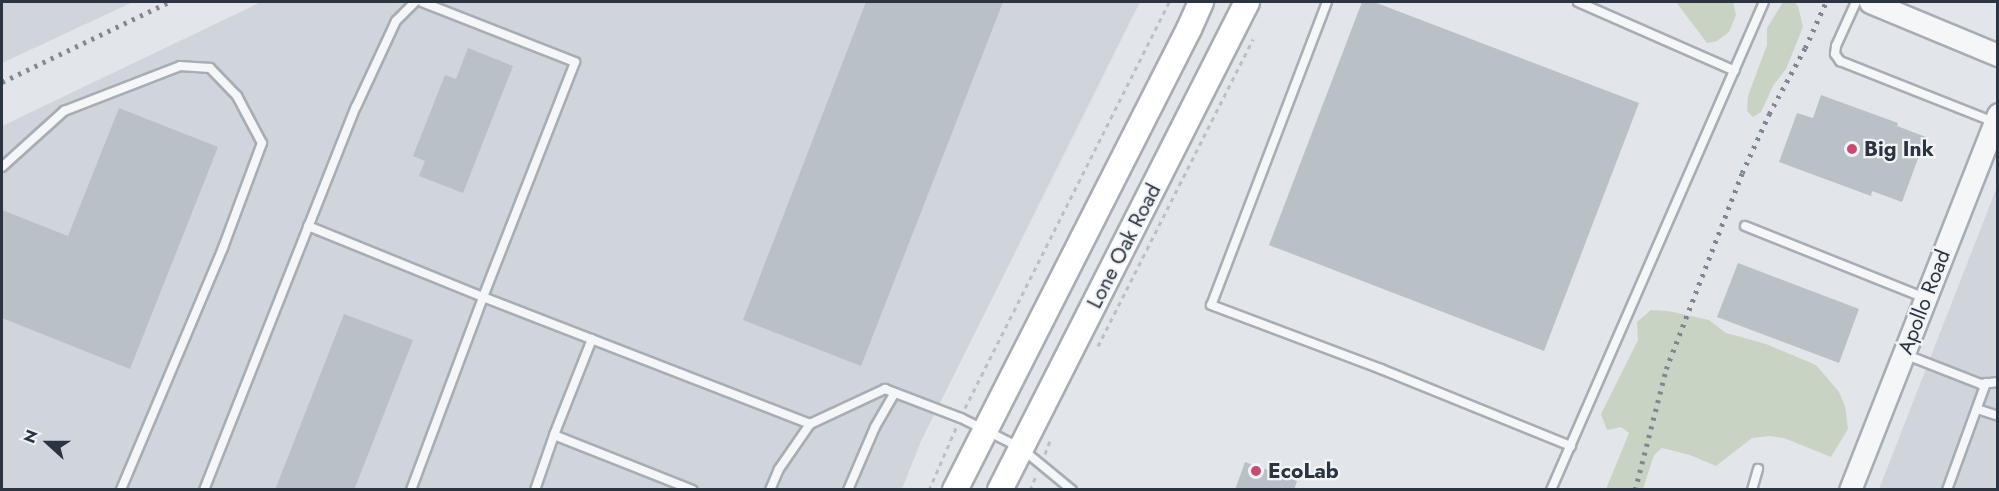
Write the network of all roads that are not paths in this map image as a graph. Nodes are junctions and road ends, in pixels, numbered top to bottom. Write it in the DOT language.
graph roads {
  1 [pos="415,2"];
  2 [pos="422,2"];
  3 [pos="1201,2"];
  4 [pos="1247,2"];
  5 [pos="1327,2"];
  6 [pos="1578,2"];
  7 [pos="1764,2"];
  8 [pos="1856,2"];
  9 [pos="1870,2"];
  10 [pos="1998,55"];
  11 [pos="1735,71"];
  12 [pos="1996,118"];
  13 [pos="2,167"];
  14 [pos="1745,225"];
  15 [pos="308,226"];
  16 [pos="483,297"];
  17 [pos="1925,298"];
  18 [pos="592,339"];
  19 [pos="1904,353"];
  20 [pos="1998,382"];
  21 [pos="1986,383"];
  22 [pos="895,393"];
  23 [pos="1977,409"];
  24 [pos="1998,416"];
  25 [pos="810,423"];
  26 [pos="986,429"];
  27 [pos="554,435"];
  28 [pos="1571,446"];
  29 [pos="1021,448"];
  30 [pos="1758,469"];
  31 [pos="121,489"];
  32 [pos="204,489"];
  33 [pos="411,489"];
  34 [pos="535,489"];
  35 [pos="693,489"];
  36 [pos="770,489"];
  37 [pos="848,489"];
  38 [pos="955,489"];
  39 [pos="999,489"];
  40 [pos="1072,489"];
  41 [pos="1551,489"];
  42 [pos="1752,489"];
  43 [pos="1850,489"];
  44 [pos="1947,489"];
  1 -- 15 [label="lane"];
  2 -- 16 [label="lane"];
  3 -- 26 [label="main road, Lone Oak Road"];
  4 -- 29 [label="main road, Lone Oak Road"];
  5 -- 28 [label="lane"];
  6 -- 11 [label="lane"];
  7 -- 11 [label="lane"];
  8 -- 12 [label="lane"];
  9 -- 10 [label="street"];
  11 -- 28 [label="lane"];
  12 -- 17 [label="street, Apollo Road"];
  13 -- 31 [label="lane"];
  14 -- 17 [label="lane"];
  15 -- 16 [label="lane"];
  15 -- 32 [label="lane"];
  16 -- 18 [label="lane"];
  16 -- 33 [label="lane"];
  17 -- 19 [label="street, Apollo Road"];
  18 -- 25 [label="lane"];
  18 -- 27 [label="lane"];
  19 -- 21 [label="lane"];
  19 -- 43 [label="street, Apollo Road"];
  20 -- 21 [label="lane"];
  21 -- 23 [label="lane"];
  22 -- 25 [label="lane"];
  22 -- 26 [label="lane"];
  22 -- 37 [label="lane"];
  23 -- 24 [label="lane"];
  23 -- 44 [label="lane"];
  25 -- 36 [label="lane"];
  26 -- 29 [label="lane"];
  26 -- 38 [label="main road, Lone Oak Road"];
  27 -- 34 [label="lane"];
  27 -- 35 [label="lane"];
  28 -- 41 [label="lane"];
  29 -- 39 [label="main road, Lone Oak Road"];
  29 -- 40 [label="lane"];
  30 -- 42 [label="lane"];
}
